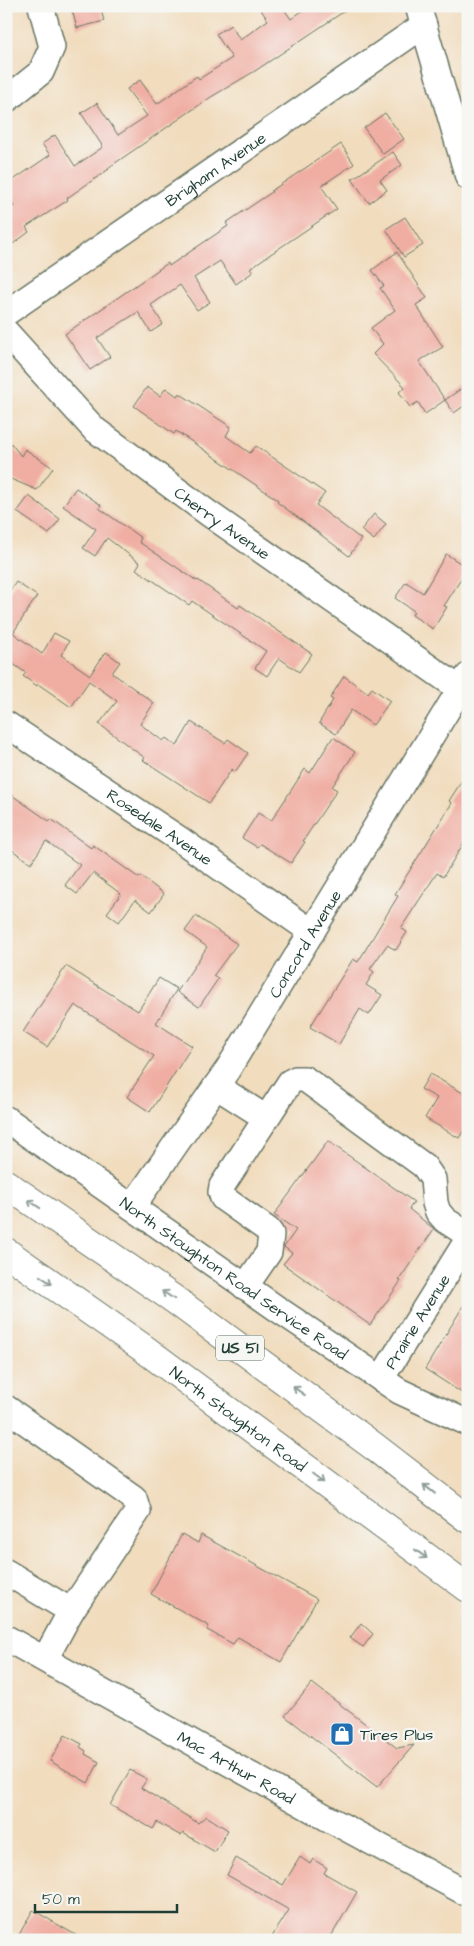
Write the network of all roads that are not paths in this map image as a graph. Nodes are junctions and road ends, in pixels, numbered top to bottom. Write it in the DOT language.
graph roads {
  1 [pos="41,6"];
  2 [pos="421,16"];
  3 [pos="6,100"];
  4 [pos="468,177"];
  5 [pos="6,313"];
  6 [pos="6,332"];
  7 [pos="464,682"];
  8 [pos="6,724"];
  9 [pos="312,932"];
  10 [pos="216,1086"];
  11 [pos="266,1118"];
  12 [pos="6,1119"];
  13 [pos="6,1184"];
  14 [pos="132,1207"];
  15 [pos="468,1237"];
  16 [pos="6,1252"];
  17 [pos="245,1286"];
  18 [pos="381,1379"];
  19 [pos="6,1408"];
  20 [pos="468,1423"];
  21 [pos="468,1519"];
  22 [pos="6,1572"];
  23 [pos="468,1588"];
  24 [pos="71,1611"];
  25 [pos="6,1638"];
  26 [pos="45,1660"];
  27 [pos="468,1894"];
  1 -- 3 [label="street"];
  2 -- 4 [label="street"];
  2 -- 5 [label="street, Brigham Avenue"];
  6 -- 7 [label="street, Cherry Avenue"];
  7 -- 9 [label="street, Concord Avenue"];
  8 -- 9 [label="street, Rosedale Avenue"];
  9 -- 10 [label="street, Concord Avenue"];
  10 -- 11 [label="street"];
  10 -- 14 [label="street, Concord Avenue"];
  11 -- 15 [label="street"];
  11 -- 17 [label="street"];
  12 -- 14 [label="street, North Stoughton Road Service Road"];
  21 -- 13 [label="main road, US 51, one-way"];
  14 -- 17 [label="street, North Stoughton Road Service Road"];
  15 -- 18 [label="street, Prairie Avenue"];
  16 -- 23 [label="main road, North Stoughton Road, one-way"];
  17 -- 18 [label="street, North Stoughton Road Service Road"];
  18 -- 20 [label="street, North Stoughton Road Service Road"];
  19 -- 24 [label="street"];
  22 -- 24 [label="street"];
  24 -- 26 [label="street"];
  25 -- 26 [label="street, Mac Arthur Road"];
  26 -- 27 [label="street, Mac Arthur Road"];
}
